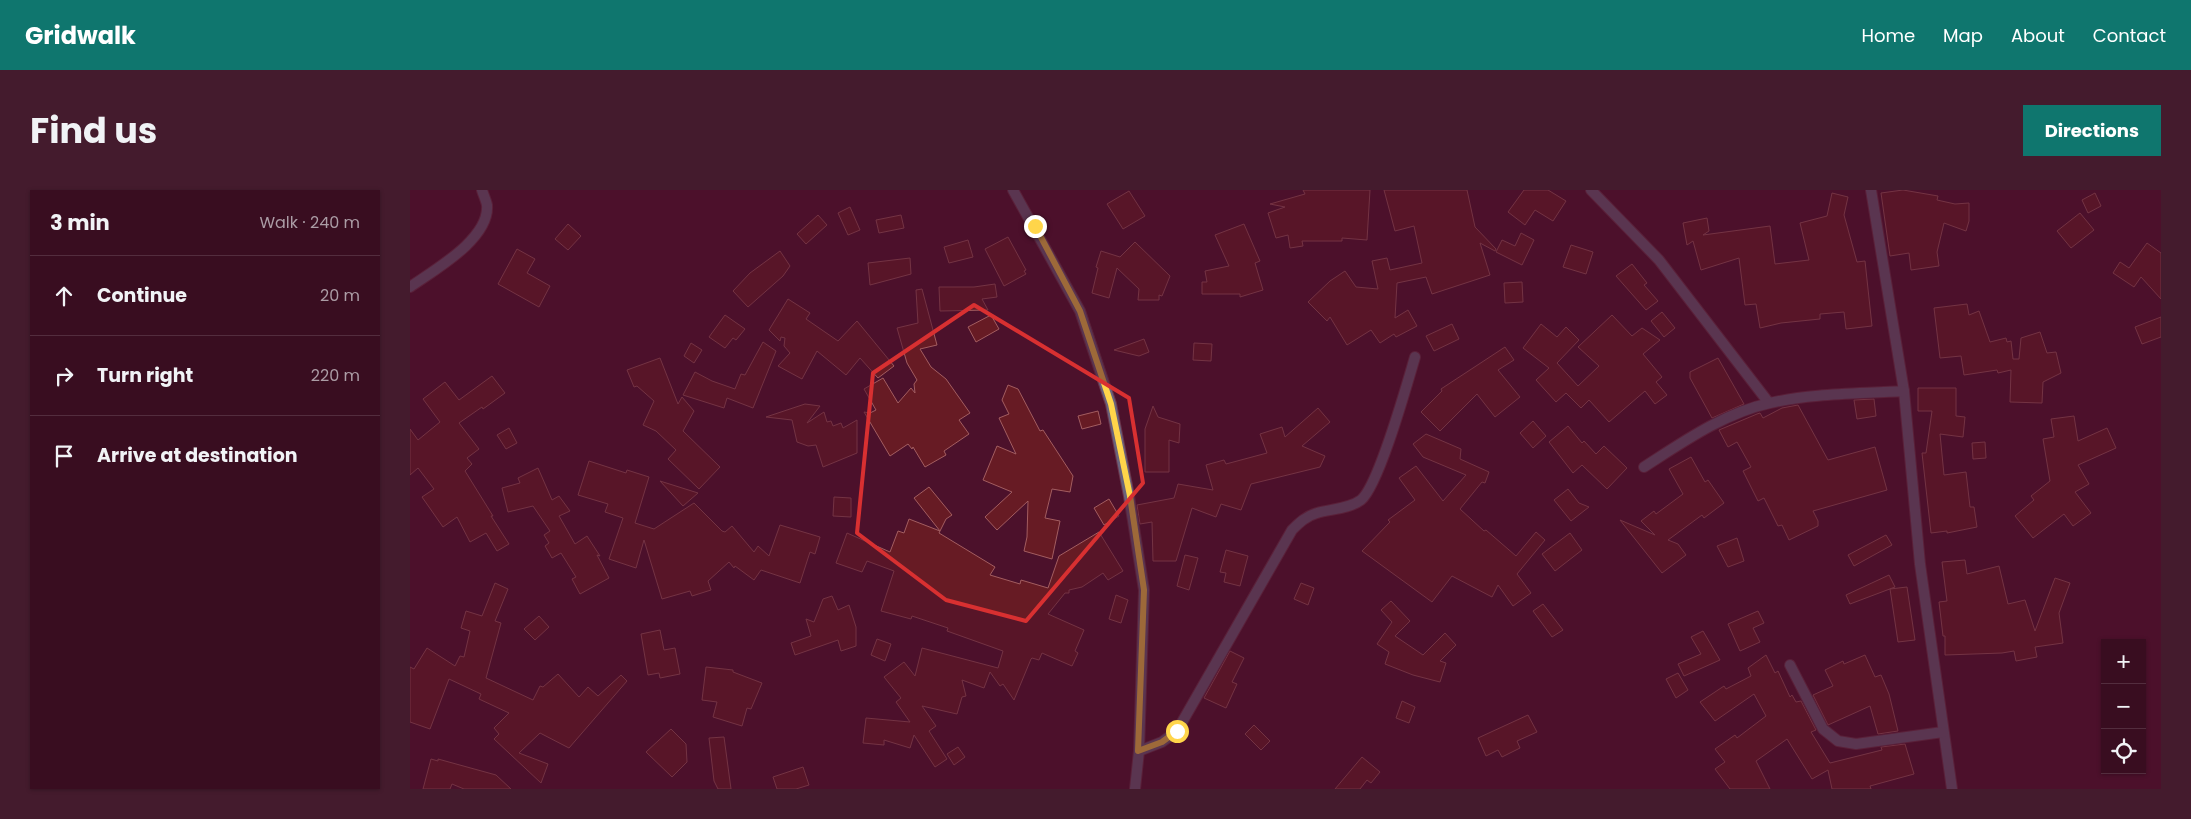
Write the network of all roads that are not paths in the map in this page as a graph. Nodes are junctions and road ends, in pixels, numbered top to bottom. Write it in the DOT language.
graph roads {
  1 [pos="482,190"];
  2 [pos="1013,190"];
  3 [pos="1591,190"];
  4 [pos="1871,190"];
  5 [pos="410,287"];
  6 [pos="1416,357"];
  7 [pos="1904,391"];
  8 [pos="1769,403"];
  9 [pos="1644,467"];
  10 [pos="1790,665"];
  11 [pos="1943,732"];
  12 [pos="1138,751"];
  13 [pos="1135,789"];
  14 [pos="1952,789"];
  1 -- 5 [label="street"];
  2 -- 12 [label="street"];
  3 -- 8 [label="street"];
  4 -- 7 [label="street"];
  6 -- 12 [label="street"];
  7 -- 8 [label="street"];
  7 -- 11 [label="street"];
  8 -- 9 [label="street"];
  10 -- 11 [label="street"];
  11 -- 14 [label="street"];
  12 -- 13 [label="street"];
}
